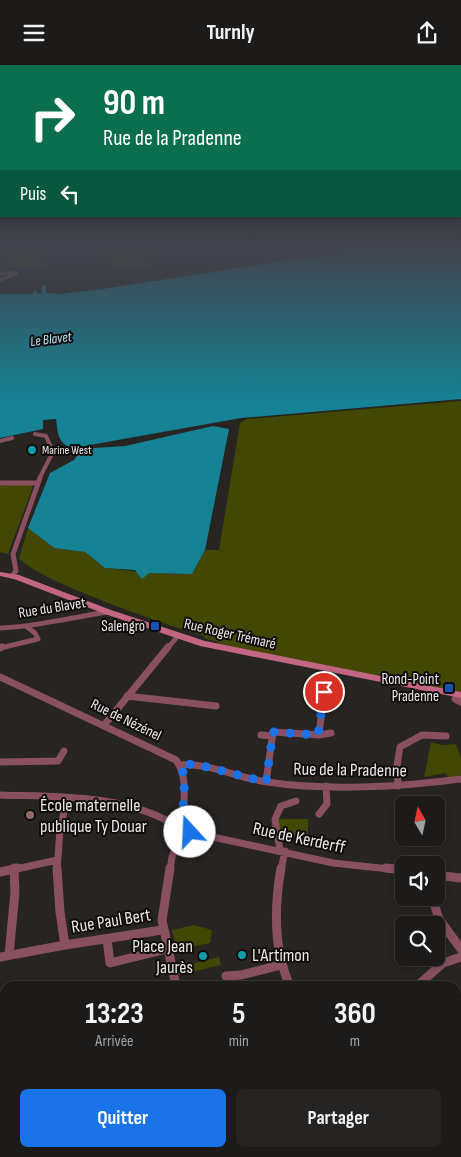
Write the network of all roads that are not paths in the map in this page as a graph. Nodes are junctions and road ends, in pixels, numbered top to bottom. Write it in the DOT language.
graph roads {
  1 [pos="35,433"];
  2 [pos="12,439"];
  3 [pos="0,441"];
  4 [pos="71,451"];
  5 [pos="53,452"];
  6 [pos="0,483"];
  7 [pos="37,483"];
  8 [pos="0,574"];
  9 [pos="12,577"];
  10 [pos="108,612"];
  11 [pos="27,627"];
  12 [pos="0,628"];
  13 [pos="177,637"];
  14 [pos="0,647"];
  15 [pos="0,677"];
  16 [pos="324,692"];
  17 [pos="127,696"];
  18 [pos="459,699"];
  19 [pos="216,706"];
  20 [pos="105,725"];
  21 [pos="331,733"];
  22 [pos="261,735"];
  23 [pos="318,735"];
  24 [pos="272,736"];
  25 [pos="446,736"];
  26 [pos="64,751"];
  27 [pos="0,762"];
  28 [pos="181,765"];
  29 [pos="461,779"];
  30 [pos="266,782"];
  31 [pos="326,786"];
  32 [pos="398,787"];
  33 [pos="0,795"];
  34 [pos="67,798"];
  35 [pos="296,801"];
  36 [pos="319,813"];
  37 [pos="183,831"];
  38 [pos="282,851"];
  39 [pos="58,860"];
  40 [pos="14,868"];
  41 [pos="395,869"];
  42 [pos="0,872"];
  43 [pos="445,876"];
  44 [pos="461,877"];
  45 [pos="434,906"];
  46 [pos="162,930"];
  47 [pos="107,939"];
  48 [pos="65,945"];
  49 [pos="167,949"];
  50 [pos="461,949"];
  51 [pos="5,956"];
  52 [pos="461,957"];
  53 [pos="281,965"];
  54 [pos="226,976"];
  55 [pos="175,981"];
  56 [pos="288,981"];
  57 [pos="423,981"];
  1 -- 5 [label="street"];
  2 -- 3 [label="street"];
  4 -- 5 [label="street"];
  5 -- 7 [label="street"];
  6 -- 7 [label="street"];
  7 -- 9 [label="street"];
  8 -- 9 [label="street, Rue Roger Trémaré"];
  9 -- 10 [label="street, Rue Roger Trémaré"];
  10 -- 11 [label="street, Rue du Blavet"];
  10 -- 13 [label="street, Rue Roger Trémaré"];
  11 -- 12 [label="street, Rue du Blavet"];
  11 -- 14 [label="street"];
  13 -- 17 [label="street"];
  13 -- 18 [label="street, Rue Roger Trémaré"];
  15 -- 20 [label="street, Rue de Nézénel"];
  16 -- 23 [label="street"];
  17 -- 19 [label="street"];
  17 -- 20 [label="street"];
  20 -- 28 [label="street, Rue de Nézénel"];
  21 -- 23 [label="street"];
  22 -- 24 [label="street"];
  23 -- 24 [label="street"];
  24 -- 30 [label="street"];
  25 -- 32 [label="street"];
  26 -- 27 [label="street"];
  28 -- 30 [label="street, Rue de la Pradenne"];
  28 -- 37 [label="street"];
  29 -- 32 [label="street, Rue de la Pradenne"];
  30 -- 31 [label="street, Rue de la Pradenne"];
  31 -- 32 [label="street, Rue de la Pradenne"];
  31 -- 36 [label="street"];
  33 -- 34 [label="street, Rue de Kerderff"];
  34 -- 37 [label="street, Rue de Kerderff"];
  34 -- 39 [label="street, Rue Paul Bert"];
  35 -- 38 [label="street"];
  37 -- 38 [label="street, Rue de Kerderff"];
  37 -- 46 [label="street"];
  38 -- 41 [label="street, Rue de Kerderff"];
  38 -- 53 [label="street"];
  39 -- 40 [label="street"];
  39 -- 48 [label="street, Rue Paul Bert"];
  40 -- 42 [label="street"];
  40 -- 51 [label="street"];
  43 -- 44 [label="street"];
  45 -- 50 [label="street"];
  46 -- 47 [label="street, Rue Paul Bert"];
  46 -- 49 [label="street"];
  47 -- 48 [label="street, Rue Paul Bert"];
  47 -- 49 [label="street"];
  48 -- 51 [label="street, Rue Paul Bert"];
  49 -- 55 [label="street"];
  52 -- 57 [label="street"];
  53 -- 54 [label="street"];
  53 -- 56 [label="street"];
}
